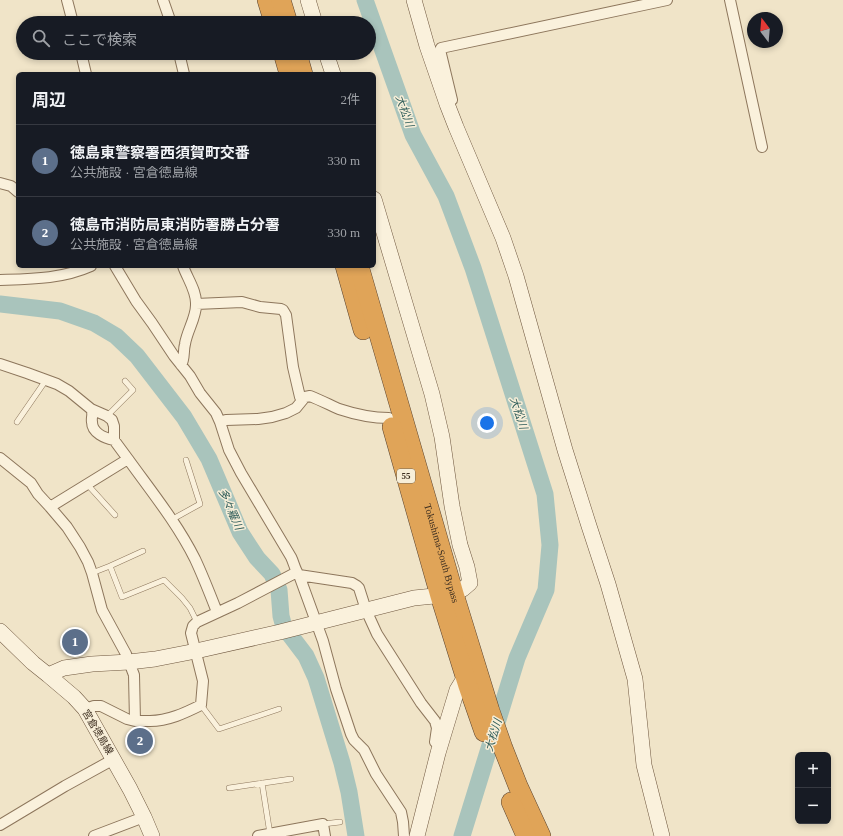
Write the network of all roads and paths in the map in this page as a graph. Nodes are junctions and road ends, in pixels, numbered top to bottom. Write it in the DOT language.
graph roads {
  1 [pos="66,0"];
  2 [pos="163,0"];
  3 [pos="267,0"];
  4 [pos="281,0"];
  5 [pos="308,0"];
  6 [pos="414,0"];
  7 [pos="667,0"];
  8 [pos="730,0"];
  9 [pos="71,16"];
  10 [pos="168,16"];
  11 [pos="272,16"];
  12 [pos="286,16"];
  13 [pos="313,16"];
  14 [pos="83,60"];
  15 [pos="181,60"];
  16 [pos="285,60"];
  17 [pos="299,60"];
  18 [pos="328,60"];
  19 [pos="86,72"];
  20 [pos="184,72"];
  21 [pos="288,72"];
  22 [pos="302,72"];
  23 [pos="332,72"];
  24 [pos="447,104"];
  25 [pos="762,147"];
  26 [pos="0,183"];
  27 [pos="16,190"];
  28 [pos="376,206"];
  29 [pos="116,268"];
  30 [pos="184,268"];
  31 [pos="346,268"];
  32 [pos="360,268"];
  33 [pos="70,269"];
  34 [pos="0,280"];
  35 [pos="196,304"];
  36 [pos="0,364"];
  37 [pos="181,365"];
  38 [pos="46,380"];
  39 [pos="125,381"];
  40 [pos="302,400"];
  41 [pos="91,409"];
  42 [pos="107,416"];
  43 [pos="389,418"];
  44 [pos="17,422"];
  45 [pos="220,422"];
  46 [pos="114,440"];
  47 [pos="0,458"];
  48 [pos="128,459"];
  49 [pos="186,460"];
  50 [pos="87,484"];
  51 [pos="50,507"];
  52 [pos="115,515"];
  53 [pos="171,520"];
  54 [pos="143,551"];
  55 [pos="110,566"];
  56 [pos="92,573"];
  57 [pos="298,573"];
  58 [pos="447,595"];
  59 [pos="366,610"];
  60 [pos="217,612"];
  61 [pos="197,622"];
  62 [pos="317,622"];
  63 [pos="0,632"];
  64 [pos="196,651"];
  65 [pos="129,662"];
  66 [pos="48,675"];
  67 [pos="466,681"];
  68 [pos="201,706"];
  69 [pos="85,709"];
  70 [pos="279,709"];
  71 [pos="135,721"];
  72 [pos="438,753"];
  73 [pos="114,759"];
  74 [pos="291,779"];
  75 [pos="262,783"];
  76 [pos="229,788"];
  77 [pos="514,793"];
  78 [pos="144,817"];
  79 [pos="340,822"];
  80 [pos="322,824"];
  81 [pos="0,825"];
  82 [pos="270,834"];
  83 [pos="94,836"];
  84 [pos="152,836"];
  85 [pos="258,836"];
  86 [pos="325,836"];
  87 [pos="404,836"];
  88 [pos="417,836"];
  89 [pos="526,836"];
  90 [pos="541,836"];
  91 [pos="662,836"];
  1 -- 9 [label="street"];
  2 -- 10 [label="street"];
  3 -- 11 [label="highway"];
  4 -- 12 [label="highway"];
  5 -- 13 [label="street"];
  6 -- 24 [label="street"];
  7 -- 24 [label="street"];
  8 -- 25 [label="street"];
  14 -- 19 [label="street"];
  15 -- 20 [label="street"];
  16 -- 21 [label="highway"];
  17 -- 22 [label="highway"];
  18 -- 23 [label="street"];
  24 -- 91 [label="street"];
  26 -- 27 [label="street"];
  28 -- 58 [label="street"];
  29 -- 37 [label="street"];
  30 -- 35 [label="street"];
  31 -- 43 [label="highway, Tokushima-South Bypass / 55"];
  32 -- 58 [label="highway, Tokushima-South Bypass / 55"];
  33 -- 34 [label="street"];
  35 -- 37 [label="street"];
  35 -- 40 [label="street"];
  36 -- 38 [label="street"];
  37 -- 45 [label="street"];
  38 -- 41 [label="street"];
  38 -- 44 [label="lane"];
  39 -- 42 [label="lane"];
  40 -- 43 [label="street"];
  40 -- 45 [label="street"];
  41 -- 42 [label="street"];
  41 -- 46 [label="street"];
  42 -- 46 [label="street"];
  43 -- 58 [label="highway, Tokushima-South Bypass / 55"];
  45 -- 57 [label="street"];
  46 -- 48 [label="street"];
  47 -- 51 [label="street"];
  48 -- 50 [label="street"];
  48 -- 53 [label="street"];
  49 -- 53 [label="lane"];
  50 -- 51 [label="street"];
  50 -- 52 [label="lane"];
  51 -- 56 [label="street"];
  53 -- 60 [label="street"];
  54 -- 55 [label="lane"];
  55 -- 56 [label="lane"];
  55 -- 61 [label="lane"];
  56 -- 65 [label="street"];
  57 -- 59 [label="street"];
  57 -- 60 [label="street"];
  57 -- 62 [label="street"];
  58 -- 59 [label="street"];
  58 -- 67 [label="highway, Tokushima-South Bypass / 55"];
  58 -- 77 [label="highway, Tokushima-South Bypass / 55"];
  59 -- 62 [label="street"];
  59 -- 72 [label="street"];
  60 -- 61 [label="street"];
  61 -- 64 [label="street"];
  62 -- 64 [label="street"];
  62 -- 87 [label="street"];
  63 -- 66 [label="street, 宮倉徳島線"];
  64 -- 65 [label="street"];
  64 -- 68 [label="street"];
  65 -- 66 [label="street"];
  65 -- 71 [label="street"];
  66 -- 69 [label="street, 宮倉徳島線"];
  67 -- 72 [label="street"];
  67 -- 77 [label="highway, Tokushima-South Bypass / 55"];
  68 -- 70 [label="lane"];
  68 -- 71 [label="street"];
  69 -- 71 [label="street"];
  69 -- 73 [label="street, 宮倉徳島線"];
  72 -- 88 [label="street"];
  73 -- 78 [label="street, 宮倉徳島線"];
  73 -- 81 [label="street"];
  74 -- 75 [label="lane"];
  75 -- 76 [label="lane"];
  75 -- 82 [label="lane"];
  77 -- 89 [label="highway, Tokushima-South Bypass / 55"];
  77 -- 90 [label="highway, Tokushima-South Bypass / 55"];
  78 -- 83 [label="street"];
  78 -- 84 [label="street, 宮倉徳島線"];
  79 -- 80 [label="lane"];
  80 -- 82 [label="street"];
  80 -- 86 [label="street"];
  82 -- 85 [label="street"];
}
